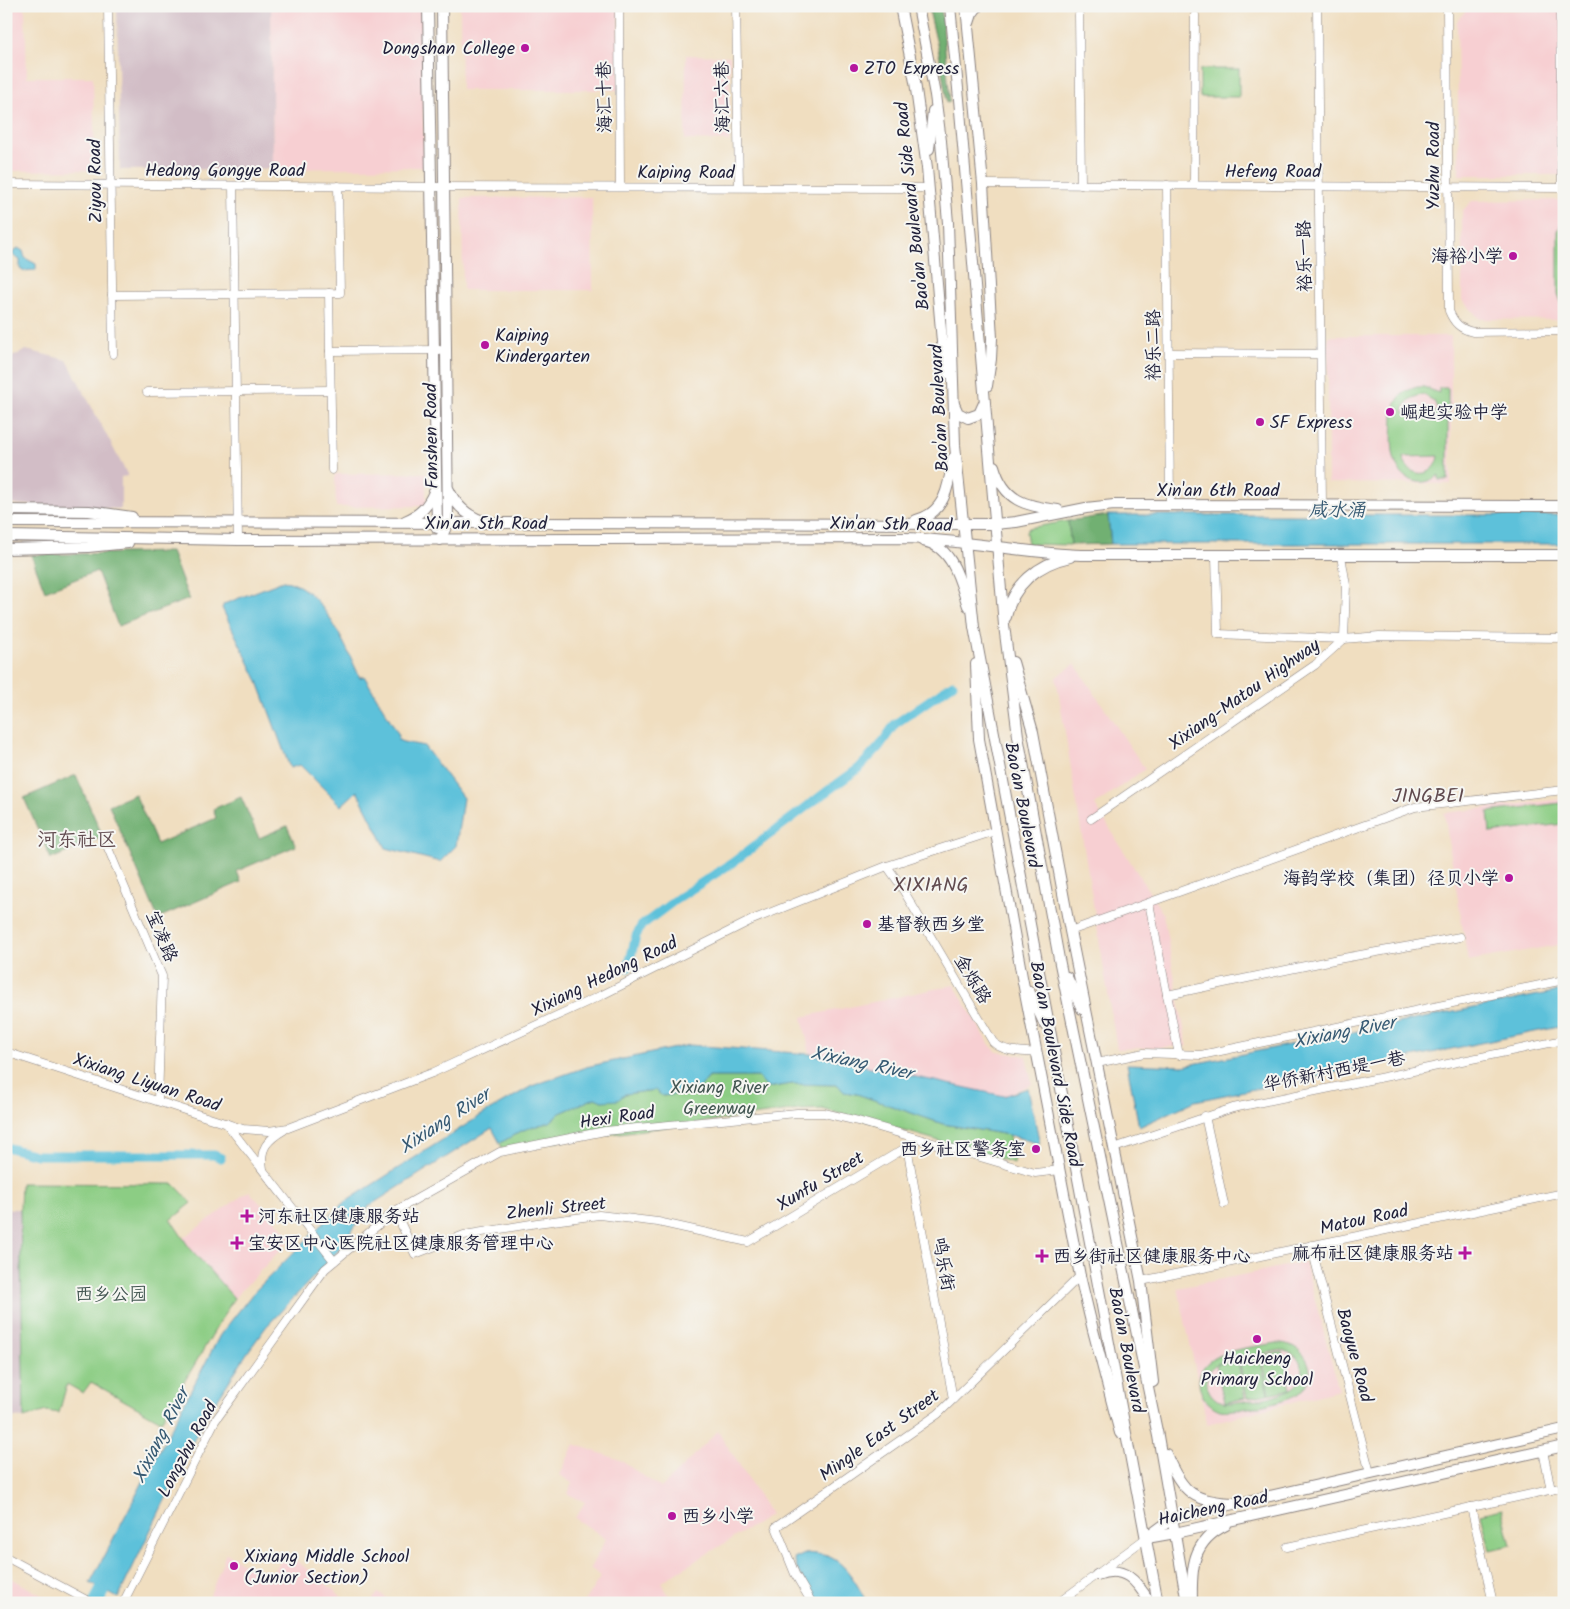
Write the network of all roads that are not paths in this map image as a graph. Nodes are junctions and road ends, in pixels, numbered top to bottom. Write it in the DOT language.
graph roads {
  1 [pos="108,6"];
  2 [pos="428,6"];
  3 [pos="442,6"];
  4 [pos="619,6"];
  5 [pos="736,6"];
  6 [pos="900,6"];
  7 [pos="918,6"];
  8 [pos="950,6"];
  9 [pos="966,6"];
  10 [pos="978,6"];
  11 [pos="1317,6"];
  12 [pos="1447,6"];
  13 [pos="1560,6"];
  14 [pos="1079,15"];
  15 [pos="1195,15"];
  16 [pos="968,29"];
  17 [pos="935,95"];
  18 [pos="959,98"];
  19 [pos="979,148"];
  20 [pos="927,168"];
  21 [pos="6,184"];
  22 [pos="983,184"];
  23 [pos="1081,184"];
  24 [pos="110,185"];
  25 [pos="1167,185"];
  26 [pos="1194,185"];
  27 [pos="233,186"];
  28 [pos="338,186"];
  29 [pos="1319,186"];
  30 [pos="432,187"];
  31 [pos="444,187"];
  32 [pos="620,187"];
  33 [pos="1448,187"];
  34 [pos="739,188"];
  35 [pos="928,188"];
  36 [pos="1563,188"];
  37 [pos="932,238"];
  38 [pos="949,268"];
  39 [pos="330,293"];
  40 [pos="234,294"];
  41 [pos="112,295"];
  42 [pos="1564,332"];
  43 [pos="434,350"];
  44 [pos="446,350"];
  45 [pos="330,351"];
  46 [pos="1169,353"];
  47 [pos="113,354"];
  48 [pos="1320,354"];
  49 [pos="331,390"];
  50 [pos="236,391"];
  51 [pos="147,392"];
  52 [pos="954,402"];
  53 [pos="984,402"];
  54 [pos="987,438"];
  55 [pos="955,445"];
  56 [pos="332,470"];
  57 [pos="448,486"];
  58 [pos="435,488"];
  59 [pos="1170,506"];
  60 [pos="1322,506"];
  61 [pos="1564,506"];
  62 [pos="6,510"];
  63 [pos="1064,511"];
  64 [pos="6,522"];
  65 [pos="173,522"];
  66 [pos="238,522"];
  67 [pos="397,523"];
  68 [pos="435,523"];
  69 [pos="448,523"];
  70 [pos="492,523"];
  71 [pos="902,523"];
  72 [pos="964,524"];
  73 [pos="995,524"];
  74 [pos="6,536"];
  75 [pos="905,538"];
  76 [pos="171,539"];
  77 [pos="238,540"];
  78 [pos="440,540"];
  79 [pos="966,542"];
  80 [pos="997,546"];
  81 [pos="6,549"];
  82 [pos="1082,555"];
  83 [pos="1564,555"];
  84 [pos="1216,556"];
  85 [pos="1341,556"];
  86 [pos="1004,625"];
  87 [pos="974,627"];
  88 [pos="1564,638"];
  89 [pos="1344,639"];
  90 [pos="1564,790"];
  91 [pos="1091,819"];
  92 [pos="995,831"];
  93 [pos="108,848"];
  94 [pos="887,866"];
  95 [pos="1149,903"];
  96 [pos="1070,931"];
  97 [pos="1460,937"];
  98 [pos="1059,959"];
  99 [pos="1022,977"];
  100 [pos="1564,980"];
  101 [pos="1167,995"];
  102 [pos="1089,1026"];
  103 [pos="1052,1039"];
  104 [pos="1564,1040"];
  105 [pos="6,1052"];
  106 [pos="1037,1052"];
  107 [pos="1179,1055"];
  108 [pos="1097,1065"];
  109 [pos="158,1101"];
  110 [pos="1205,1116"];
  111 [pos="225,1123"];
  112 [pos="288,1128"];
  113 [pos="911,1136"];
  114 [pos="907,1147"];
  115 [pos="1114,1148"];
  116 [pos="1060,1170"];
  117 [pos="263,1171"];
  118 [pos="1564,1193"];
  119 [pos="1224,1204"];
  120 [pos="395,1211"];
  121 [pos="748,1242"];
  122 [pos="1311,1245"];
  123 [pos="334,1261"];
  124 [pos="325,1269"];
  125 [pos="1080,1276"];
  126 [pos="1141,1281"];
  127 [pos="953,1399"];
  128 [pos="1564,1429"];
  129 [pos="1158,1436"];
  130 [pos="1564,1446"];
  131 [pos="1543,1451"];
  132 [pos="1370,1473"];
  133 [pos="1564,1487"];
  134 [pos="1551,1490"];
  135 [pos="1139,1501"];
  136 [pos="1236,1503"];
  137 [pos="1471,1506"];
  138 [pos="1173,1518"];
  139 [pos="1242,1518"];
  140 [pos="1176,1533"];
  141 [pos="1146,1538"];
  142 [pos="1287,1547"];
  143 [pos="6,1557"];
  144 [pos="1097,1576"];
  145 [pos="92,1603"];
  146 [pos="124,1603"];
  147 [pos="812,1603"];
  148 [pos="1058,1603"];
  149 [pos="1150,1603"];
  150 [pos="1158,1603"];
  151 [pos="1187,1603"];
  152 [pos="1192,1603"];
  153 [pos="1493,1603"];
  1 -- 24 [label="street, Ziyou Road"];
  2 -- 30 [label="main road, Fanshen Road"];
  3 -- 31 [label="main road, Fanshen Road"];
  4 -- 32 [label="street, 海汇十巷"];
  5 -- 34 [label="street, 海汇六巷"];
  6 -- 20 [label="main road, Bao'an Boulevard Side Road"];
  7 -- 17 [label="main road, Bao'an Boulevard"];
  8 -- 18 [label="main road, Bao'an Boulevard"];
  9 -- 16 [label="main road"];
  10 -- 16 [label="main road"];
  11 -- 29 [label="street, 裕乐一路"];
  12 -- 33 [label="street, Yuzhu Road"];
  13 -- 36 [label="street"];
  14 -- 23 [label="street"];
  15 -- 26 [label="street"];
  16 -- 19 [label="main road"];
  17 -- 20 [label="main road"];
  17 -- 38 [label="main road, Bao'an Boulevard"];
  18 -- 19 [label="main road"];
  18 -- 53 [label="main road, Bao'an Boulevard"];
  19 -- 22 [label="main road"];
  20 -- 35 [label="main road, Bao'an Boulevard Side Road"];
  21 -- 24 [label="street, Hedong Gongye Road"];
  22 -- 23 [label="street, Hefeng Road"];
  22 -- 53 [label="main road"];
  23 -- 25 [label="street, Hefeng Road"];
  24 -- 27 [label="street, Hedong Gongye Road"];
  24 -- 41 [label="street, Ziyou Road"];
  25 -- 26 [label="street, Hefeng Road"];
  25 -- 46 [label="street, 裕乐二路"];
  26 -- 29 [label="street, Hefeng Road"];
  27 -- 28 [label="street, Hedong Gongye Road"];
  27 -- 40 [label="street"];
  28 -- 30 [label="street, Hedong Gongye Road"];
  28 -- 39 [label="street"];
  29 -- 33 [label="street, Hefeng Road"];
  29 -- 48 [label="street, 裕乐一路"];
  30 -- 31 [label="street, Hedong Gongye Road"];
  30 -- 43 [label="main road, Fanshen Road"];
  31 -- 32 [label="street, Kaiping Road"];
  31 -- 44 [label="main road, Fanshen Road"];
  32 -- 34 [label="street, Kaiping Road"];
  33 -- 36 [label="street, Hefeng Road"];
  33 -- 42 [label="street, Yuzhu Road"];
  34 -- 35 [label="street, Kaiping Road"];
  35 -- 37 [label="main road, Bao'an Boulevard Side Road"];
  37 -- 38 [label="main road"];
  37 -- 52 [label="main road, Bao'an Boulevard Side Road"];
  38 -- 52 [label="main road, Bao'an Boulevard"];
  39 -- 40 [label="street"];
  39 -- 45 [label="street"];
  40 -- 41 [label="street"];
  40 -- 50 [label="street"];
  41 -- 47 [label="street, Ziyou Road"];
  43 -- 44 [label="street"];
  43 -- 45 [label="street"];
  43 -- 58 [label="main road, Fanshen Road"];
  44 -- 57 [label="main road, Fanshen Road"];
  45 -- 49 [label="street"];
  46 -- 48 [label="street"];
  46 -- 59 [label="street, 裕乐二路"];
  48 -- 60 [label="street, 裕乐一路"];
  49 -- 50 [label="street"];
  49 -- 56 [label="street"];
  50 -- 51 [label="street"];
  50 -- 66 [label="street"];
  52 -- 53 [label="main road"];
  52 -- 55 [label="main road, Bao'an Boulevard"];
  53 -- 54 [label="main road, Bao'an Boulevard"];
  54 -- 63 [label="main road"];
  54 -- 73 [label="main road, Bao'an Boulevard"];
  55 -- 71 [label="main road"];
  55 -- 72 [label="main road, Bao'an Boulevard"];
  57 -- 69 [label="main road, Fanshen Road"];
  57 -- 70 [label="main road"];
  58 -- 67 [label="main road"];
  58 -- 68 [label="main road, Fanshen Road"];
  59 -- 60 [label="main road, Xin'an 6th Road"];
  59 -- 63 [label="main road, Xin'an 6th Road"];
  60 -- 61 [label="main road, Xin'an 6th Road"];
  62 -- 65 [label="main road"];
  63 -- 73 [label="main road, Xin'an 6th Road"];
  64 -- 65 [label="main road, Xin'an 5th Road"];
  65 -- 66 [label="main road, Xin'an 5th Road"];
  66 -- 67 [label="main road, Xin'an 5th Road"];
  66 -- 77 [label="street"];
  67 -- 68 [label="main road, Xin'an 5th Road"];
  68 -- 69 [label="main road, Xin'an 5th Road"];
  68 -- 78 [label="main road, Fanshen Road"];
  69 -- 70 [label="main road, Xin'an 5th Road"];
  69 -- 78 [label="main road, Fanshen Road"];
  70 -- 71 [label="main road, Xin'an 5th Road"];
  71 -- 72 [label="main road, Xin'an 5th Road"];
  72 -- 73 [label="main road, Xin'an 6th Road"];
  72 -- 79 [label="main road, Bao'an Boulevard"];
  73 -- 80 [label="main road, Bao'an Boulevard"];
  74 -- 76 [label="main road, Xin'an 5th Road"];
  75 -- 78 [label="main road, Xin'an 5th Road"];
  75 -- 79 [label="main road, Xin'an 5th Road"];
  75 -- 87 [label="main road"];
  76 -- 77 [label="main road, Xin'an 5th Road"];
  76 -- 81 [label="main road"];
  77 -- 78 [label="main road, Xin'an 5th Road"];
  79 -- 80 [label="main road"];
  79 -- 87 [label="main road, Bao'an Boulevard"];
  80 -- 82 [label="main road"];
  80 -- 86 [label="main road, Bao'an Boulevard"];
  82 -- 84 [label="main road"];
  82 -- 86 [label="main road"];
  83 -- 85 [label="main road"];
  84 -- 85 [label="main road"];
  84 -- 89 [label="street"];
  85 -- 89 [label="street, Xixiang-Matou Highway"];
  86 -- 96 [label="main road"];
  86 -- 98 [label="main road, Bao'an Boulevard"];
  87 -- 92 [label="main road, Bao'an Boulevard Side Road"];
  87 -- 103 [label="main road, Bao'an Boulevard"];
  88 -- 89 [label="street"];
  89 -- 91 [label="street, Xixiang-Matou Highway"];
  90 -- 95 [label="street"];
  92 -- 94 [label="street, Xixiang Hedong Road"];
  92 -- 99 [label="main road, Bao'an Boulevard Side Road"];
  93 -- 109 [label="street, 宝凌路"];
  94 -- 106 [label="street, 金烁路"];
  94 -- 112 [label="street, Xixiang Hedong Road"];
  95 -- 96 [label="street"];
  95 -- 101 [label="street"];
  96 -- 102 [label="main road"];
  97 -- 101 [label="street"];
  98 -- 102 [label="main road"];
  98 -- 129 [label="main road, Bao'an Boulevard"];
  99 -- 103 [label="main road"];
  99 -- 106 [label="main road, Bao'an Boulevard Side Road"];
  100 -- 107 [label="street"];
  101 -- 107 [label="street"];
  102 -- 108 [label="main road"];
  103 -- 135 [label="main road, Bao'an Boulevard"];
  104 -- 110 [label="street, 华侨新村西堤一巷"];
  105 -- 109 [label="street, Xixiang Liyuan Road"];
  106 -- 116 [label="main road, Bao'an Boulevard Side Road"];
  107 -- 108 [label="street"];
  108 -- 115 [label="main road"];
  109 -- 111 [label="street, Xixiang Liyuan Road"];
  110 -- 115 [label="street, 华侨新村西堤一巷"];
  110 -- 119 [label="street"];
  111 -- 112 [label="street, Xixiang Hedong Road"];
  111 -- 117 [label="street, Xixiang Liyuan Road"];
  112 -- 117 [label="street"];
  113 -- 114 [label="street"];
  113 -- 116 [label="street, Hexi Road"];
  113 -- 120 [label="street, Hexi Road"];
  114 -- 121 [label="street, Xunfu Street"];
  114 -- 127 [label="street, 鸣乐街"];
  115 -- 126 [label="main road"];
  116 -- 125 [label="main road, Bao'an Boulevard Side Road"];
  117 -- 123 [label="street, Xixiang Liyuan Road"];
  118 -- 122 [label="street, Matou Road"];
  120 -- 121 [label="street, Zhenli Street"];
  120 -- 123 [label="street, Hexi Road"];
  122 -- 126 [label="street, Matou Road"];
  122 -- 132 [label="street, Baoyue Road"];
  123 -- 124 [label="street, Hexi Road"];
  124 -- 146 [label="street, Longzhu Road"];
  125 -- 127 [label="street, Mingle East Street"];
  125 -- 135 [label="main road, Bao'an Boulevard Side Road"];
  126 -- 129 [label="main road"];
  127 -- 147 [label="street, Mingle East Street"];
  128 -- 132 [label="main road, Haicheng Road"];
  129 -- 136 [label="main road"];
  129 -- 138 [label="main road, Bao'an Boulevard"];
  130 -- 131 [label="main road, Haicheng Road"];
  131 -- 134 [label="street"];
  131 -- 139 [label="main road, Haicheng Road"];
  132 -- 136 [label="main road, Haicheng Road"];
  133 -- 134 [label="street"];
  134 -- 137 [label="street"];
  135 -- 141 [label="main road, Bao'an Boulevard"];
  136 -- 138 [label="main road, Haicheng Road"];
  137 -- 142 [label="street"];
  137 -- 153 [label="street"];
  138 -- 140 [label="main road, Bao'an Boulevard"];
  138 -- 141 [label="main road, Haicheng Road"];
  139 -- 140 [label="main road, Haicheng Road"];
  139 -- 152 [label="main road"];
  140 -- 141 [label="main road, Haicheng Road"];
  140 -- 151 [label="main road, Bao'an Boulevard"];
  141 -- 144 [label="street"];
  141 -- 150 [label="main road, Bao'an Boulevard"];
  143 -- 145 [label="street"];
  144 -- 148 [label="street"];
  144 -- 149 [label="main road"];
}
